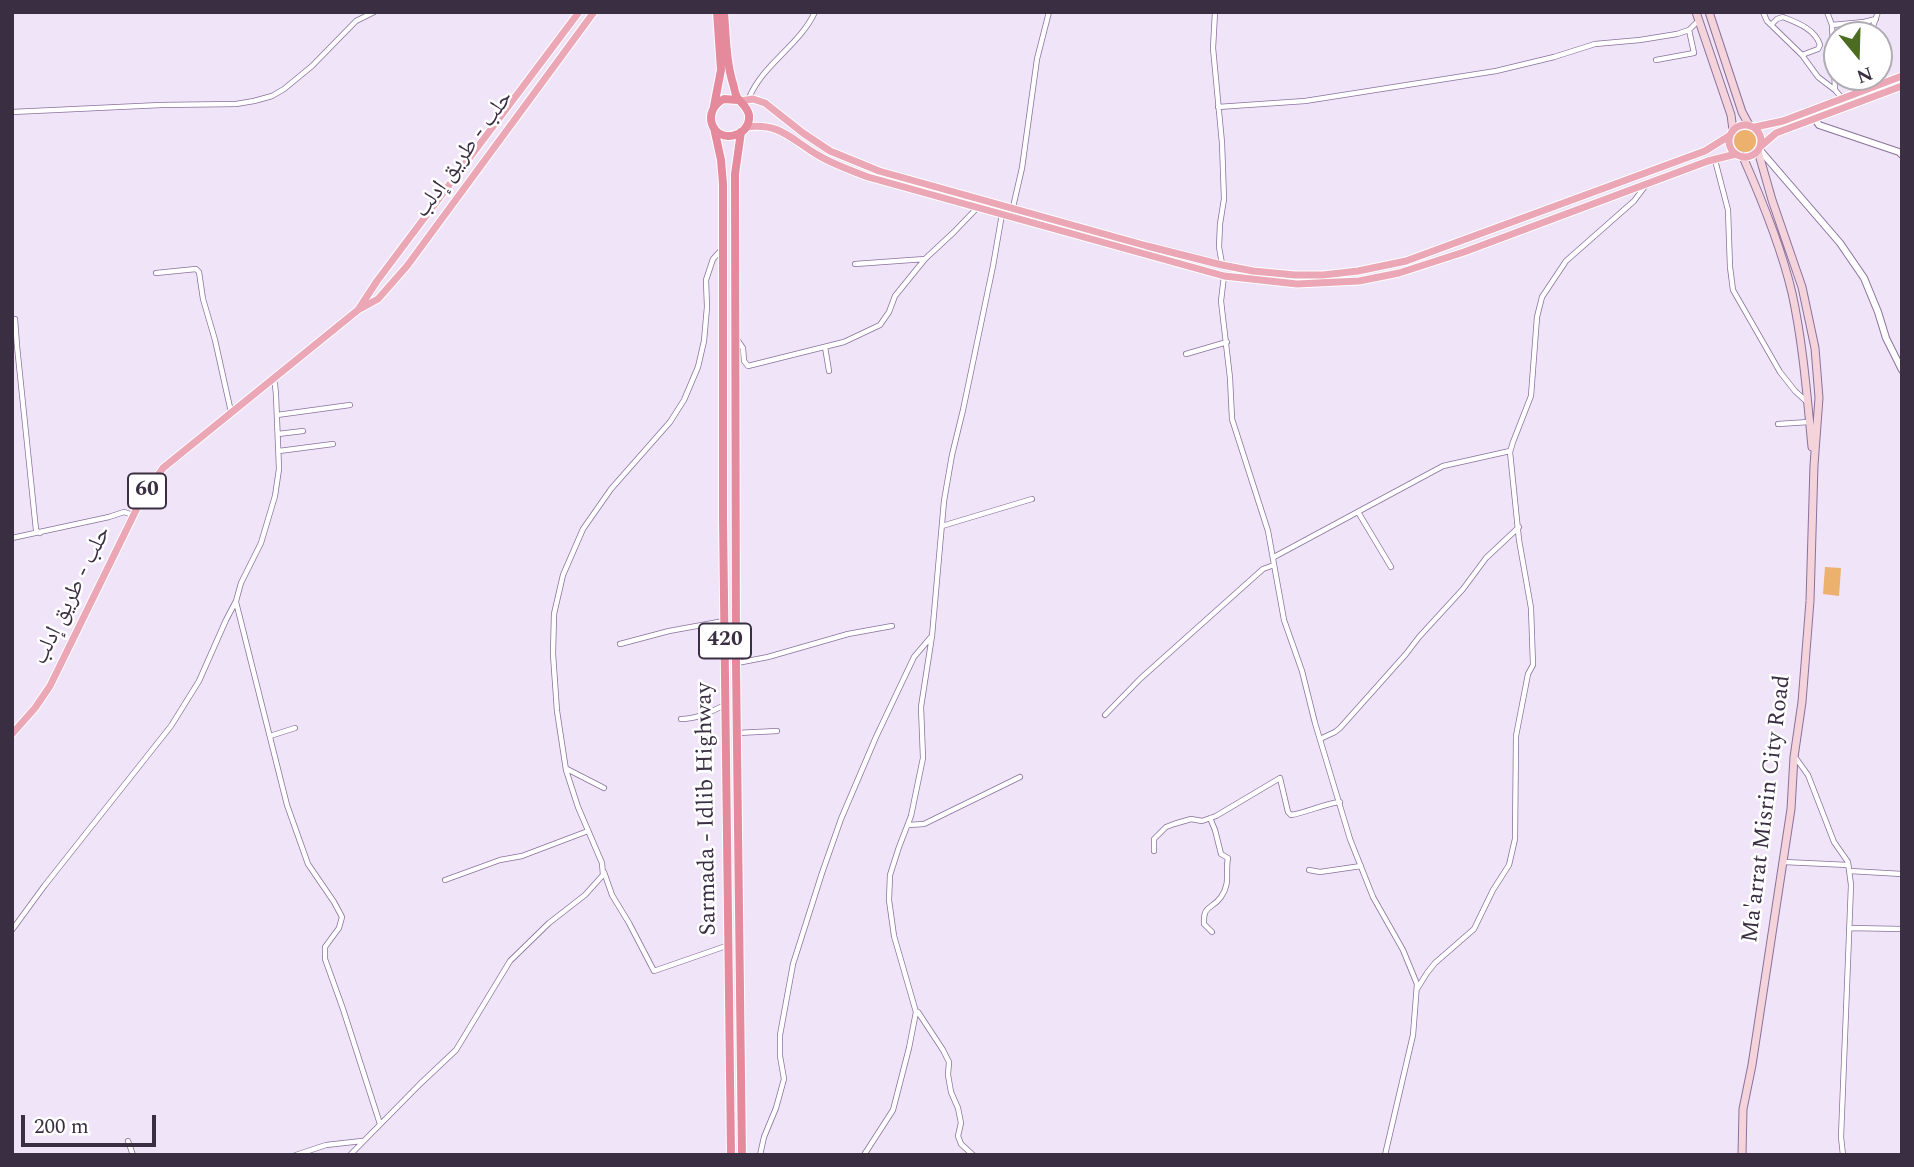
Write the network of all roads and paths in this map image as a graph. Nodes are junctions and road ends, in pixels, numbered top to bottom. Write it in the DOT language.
graph roads {
  1 [pos="374,12"];
  2 [pos="579,12"];
  3 [pos="594,12"];
  4 [pos="717,12"];
  5 [pos="724,12"];
  6 [pos="815,12"];
  7 [pos="1049,12"];
  8 [pos="1215,12"];
  9 [pos="1709,12"];
  10 [pos="1763,12"];
  11 [pos="1878,12"];
  12 [pos="1794,13"];
  13 [pos="1697,16"];
  14 [pos="1876,19"];
  15 [pos="1791,21"];
  16 [pos="1864,21"];
  17 [pos="1771,25"];
  18 [pos="1689,30"];
  19 [pos="1802,55"];
  20 [pos="1656,60"];
  21 [pos="1902,76"];
  22 [pos="1823,81"];
  23 [pos="1902,86"];
  24 [pos="1836,91"];
  25 [pos="1842,99"];
  26 [pos="742,100"];
  27 [pos="713,107"];
  28 [pos="1218,107"];
  29 [pos="12,112"];
  30 [pos="1812,115"];
  31 [pos="1752,126"];
  32 [pos="714,128"];
  33 [pos="743,130"];
  34 [pos="1731,133"];
  35 [pos="1759,149"];
  36 [pos="1901,152"];
  37 [pos="1739,155"];
  38 [pos="1715,160"];
  39 [pos="1648,183"];
  40 [pos="941,192"];
  41 [pos="977,207"];
  42 [pos="1013,207"];
  43 [pos="1002,214"];
  44 [pos="723,247"];
  45 [pos="925,259"];
  46 [pos="855,264"];
  47 [pos="1222,265"];
  48 [pos="156,273"];
  49 [pos="1224,276"];
  50 [pos="358,310"];
  51 [pos="16,319"];
  52 [pos="735,337"];
  53 [pos="1227,342"];
  54 [pos="825,347"];
  55 [pos="1185,354"];
  56 [pos="1902,370"];
  57 [pos="829,371"];
  58 [pos="273,379"];
  59 [pos="1807,401"];
  60 [pos="349,405"];
  61 [pos="231,412"];
  62 [pos="277,415"];
  63 [pos="1810,422"];
  64 [pos="1778,424"];
  65 [pos="303,431"];
  66 [pos="278,434"];
  67 [pos="333,444"];
  68 [pos="279,451"];
  69 [pos="1510,451"];
  70 [pos="1814,465"];
  71 [pos="1031,499"];
  72 [pos="1357,512"];
  73 [pos="134,515"];
  74 [pos="942,526"];
  75 [pos="1519,527"];
  76 [pos="40,533"];
  77 [pos="12,538"];
  78 [pos="1274,557"];
  79 [pos="1274,565"];
  80 [pos="1391,567"];
  81 [pos="236,601"];
  82 [pos="724,621"];
  83 [pos="892,626"];
  84 [pos="932,636"];
  85 [pos="620,644"];
  86 [pos="736,663"];
  87 [pos="726,705"];
  88 [pos="1105,715"];
  89 [pos="681,719"];
  90 [pos="295,728"];
  91 [pos="777,731"];
  92 [pos="737,733"];
  93 [pos="12,734"];
  94 [pos="270,736"];
  95 [pos="1320,739"];
  96 [pos="1794,757"];
  97 [pos="566,768"];
  98 [pos="1020,777"];
  99 [pos="604,788"];
  100 [pos="1340,802"];
  101 [pos="1210,818"];
  102 [pos="908,825"];
  103 [pos="588,831"];
  104 [pos="1154,851"];
  105 [pos="1784,862"];
  106 [pos="1361,866"];
  107 [pos="603,868"];
  108 [pos="1849,868"];
  109 [pos="1309,870"];
  110 [pos="1902,874"];
  111 [pos="445,880"];
  112 [pos="1849,928"];
  113 [pos="1902,929"];
  114 [pos="12,930"];
  115 [pos="1212,932"];
  116 [pos="729,944"];
  117 [pos="1417,990"];
  118 [pos="916,1012"];
  119 [pos="730,1066"];
  120 [pos="742,1066"];
  121 [pos="380,1125"];
  122 [pos="128,1141"];
  123 [pos="363,1141"];
  124 [pos="974,1154"];
  125 [pos="133,1155"];
  126 [pos="296,1155"];
  127 [pos="350,1155"];
  128 [pos="731,1155"];
  129 [pos="742,1155"];
  130 [pos="760,1155"];
  131 [pos="864,1155"];
  132 [pos="1385,1155"];
  133 [pos="1742,1155"];
  134 [pos="1843,1155"];
  1 -- 29 [label="street"];
  2 -- 50 [label="main road, حلب - طريق إدلب / 60"];
  3 -- 50 [label="main road, حلب - طريق إدلب / 60"];
  4 -- 27 [label="highway"];
  5 -- 26 [label="highway"];
  6 -- 26 [label="street"];
  7 -- 42 [label="street"];
  8 -- 28 [label="street"];
  9 -- 31 [label="main road"];
  10 -- 17 [label="street"];
  11 -- 14 [label="street"];
  12 -- 15 [label="street"];
  13 -- 18 [label="street"];
  13 -- 34 [label="main road"];
  14 -- 16 [label="street"];
  15 -- 17 [label="street"];
  15 -- 19 [label="street"];
  17 -- 19 [label="street"];
  18 -- 20 [label="street"];
  18 -- 28 [label="street"];
  19 -- 22 [label="street"];
  21 -- 25 [label="main road"];
  23 -- 30 [label="main road"];
  24 -- 25 [label="street"];
  25 -- 30 [label="main road"];
  26 -- 27 [label="highway"];
  26 -- 33 [label="highway"];
  26 -- 40 [label="main road"];
  27 -- 32 [label="highway"];
  28 -- 47 [label="street"];
  30 -- 31 [label="main road"];
  30 -- 35 [label="main road"];
  30 -- 36 [label="street"];
  31 -- 34 [label="main road"];
  31 -- 35 [label="main road"];
  32 -- 33 [label="highway"];
  32 -- 44 [label="highway, Sarmada - Idlib Highway / 420"];
  33 -- 40 [label="main road"];
  33 -- 52 [label="highway, Sarmada - Idlib Highway / 420"];
  34 -- 37 [label="main road"];
  34 -- 47 [label="main road"];
  35 -- 37 [label="main road"];
  35 -- 56 [label="street"];
  35 -- 70 [label="main road, Ma'arrat Misrin City Road"];
  37 -- 38 [label="main road"];
  37 -- 59 [label="main road, Ma'arrat Misrin City Road"];
  38 -- 39 [label="main road"];
  38 -- 59 [label="street"];
  39 -- 49 [label="main road"];
  39 -- 69 [label="street"];
  40 -- 41 [label="main road"];
  40 -- 42 [label="main road"];
  41 -- 43 [label="main road"];
  41 -- 45 [label="street"];
  42 -- 47 [label="main road"];
  43 -- 49 [label="main road"];
  43 -- 74 [label="street"];
  44 -- 82 [label="highway, Sarmada - Idlib Highway / 420"];
  44 -- 97 [label="street"];
  45 -- 46 [label="street"];
  45 -- 54 [label="street"];
  48 -- 61 [label="street"];
  49 -- 53 [label="street"];
  50 -- 58 [label="main road, حلب - طريق إدلب / 60"];
  51 -- 76 [label="street"];
  52 -- 54 [label="street"];
  52 -- 86 [label="highway, Sarmada - Idlib Highway / 420"];
  53 -- 55 [label="street"];
  53 -- 78 [label="street"];
  54 -- 57 [label="street"];
  58 -- 61 [label="main road, حلب - طريق إدلب / 60"];
  58 -- 62 [label="street"];
  59 -- 63 [label="main road, Ma'arrat Misrin City Road"];
  60 -- 62 [label="street"];
  61 -- 73 [label="main road, حلب - طريق إدلب / 60"];
  62 -- 66 [label="street"];
  63 -- 64 [label="street"];
  63 -- 70 [label="main road, Ma'arrat Misrin City Road"];
  65 -- 66 [label="street"];
  66 -- 68 [label="street"];
  67 -- 68 [label="street"];
  68 -- 81 [label="street"];
  69 -- 72 [label="street"];
  69 -- 75 [label="street"];
  70 -- 96 [label="main road, Ma'arrat Misrin City Road"];
  71 -- 74 [label="street"];
  72 -- 78 [label="street"];
  72 -- 80 [label="street"];
  73 -- 76 [label="street"];
  73 -- 93 [label="main road, حلب - طريق إدلب / 60"];
  74 -- 84 [label="street"];
  75 -- 95 [label="street"];
  75 -- 117 [label="street"];
  76 -- 77 [label="street"];
  78 -- 79 [label="street"];
  79 -- 88 [label="street"];
  79 -- 95 [label="street"];
  81 -- 94 [label="street"];
  81 -- 114 [label="street"];
  82 -- 85 [label="street"];
  82 -- 87 [label="highway, Sarmada - Idlib Highway / 420"];
  83 -- 86 [label="street"];
  84 -- 102 [label="street"];
  84 -- 130 [label="street"];
  86 -- 92 [label="highway, Sarmada - Idlib Highway / 420"];
  87 -- 89 [label="street"];
  87 -- 116 [label="highway, Sarmada - Idlib Highway / 420"];
  90 -- 94 [label="street"];
  91 -- 92 [label="street"];
  92 -- 120 [label="highway, Sarmada - Idlib Highway / 420"];
  94 -- 121 [label="street"];
  95 -- 100 [label="street"];
  96 -- 105 [label="main road, Ma'arrat Misrin City Road"];
  96 -- 108 [label="street"];
  97 -- 99 [label="street"];
  97 -- 103 [label="street"];
  98 -- 102 [label="street"];
  100 -- 101 [label="street"];
  100 -- 106 [label="street"];
  101 -- 104 [label="street"];
  101 -- 115 [label="street"];
  102 -- 118 [label="street"];
  103 -- 107 [label="street"];
  103 -- 111 [label="street"];
  105 -- 108 [label="street"];
  105 -- 133 [label="main road, Ma'arrat Misrin City Road"];
  106 -- 109 [label="street"];
  106 -- 117 [label="street"];
  107 -- 116 [label="street"];
  107 -- 121 [label="street"];
  108 -- 110 [label="street"];
  108 -- 112 [label="street"];
  112 -- 113 [label="street"];
  112 -- 134 [label="street"];
  116 -- 119 [label="highway, Sarmada - Idlib Highway / 420"];
  117 -- 132 [label="street"];
  118 -- 124 [label="street"];
  118 -- 131 [label="street"];
  119 -- 120 [label="highway"];
  119 -- 128 [label="highway, Sarmada - Idlib Highway / 420"];
  120 -- 129 [label="highway, Sarmada - Idlib Highway / 420"];
  121 -- 123 [label="street"];
  122 -- 125 [label="street"];
  123 -- 126 [label="street"];
  123 -- 127 [label="street"];
}
